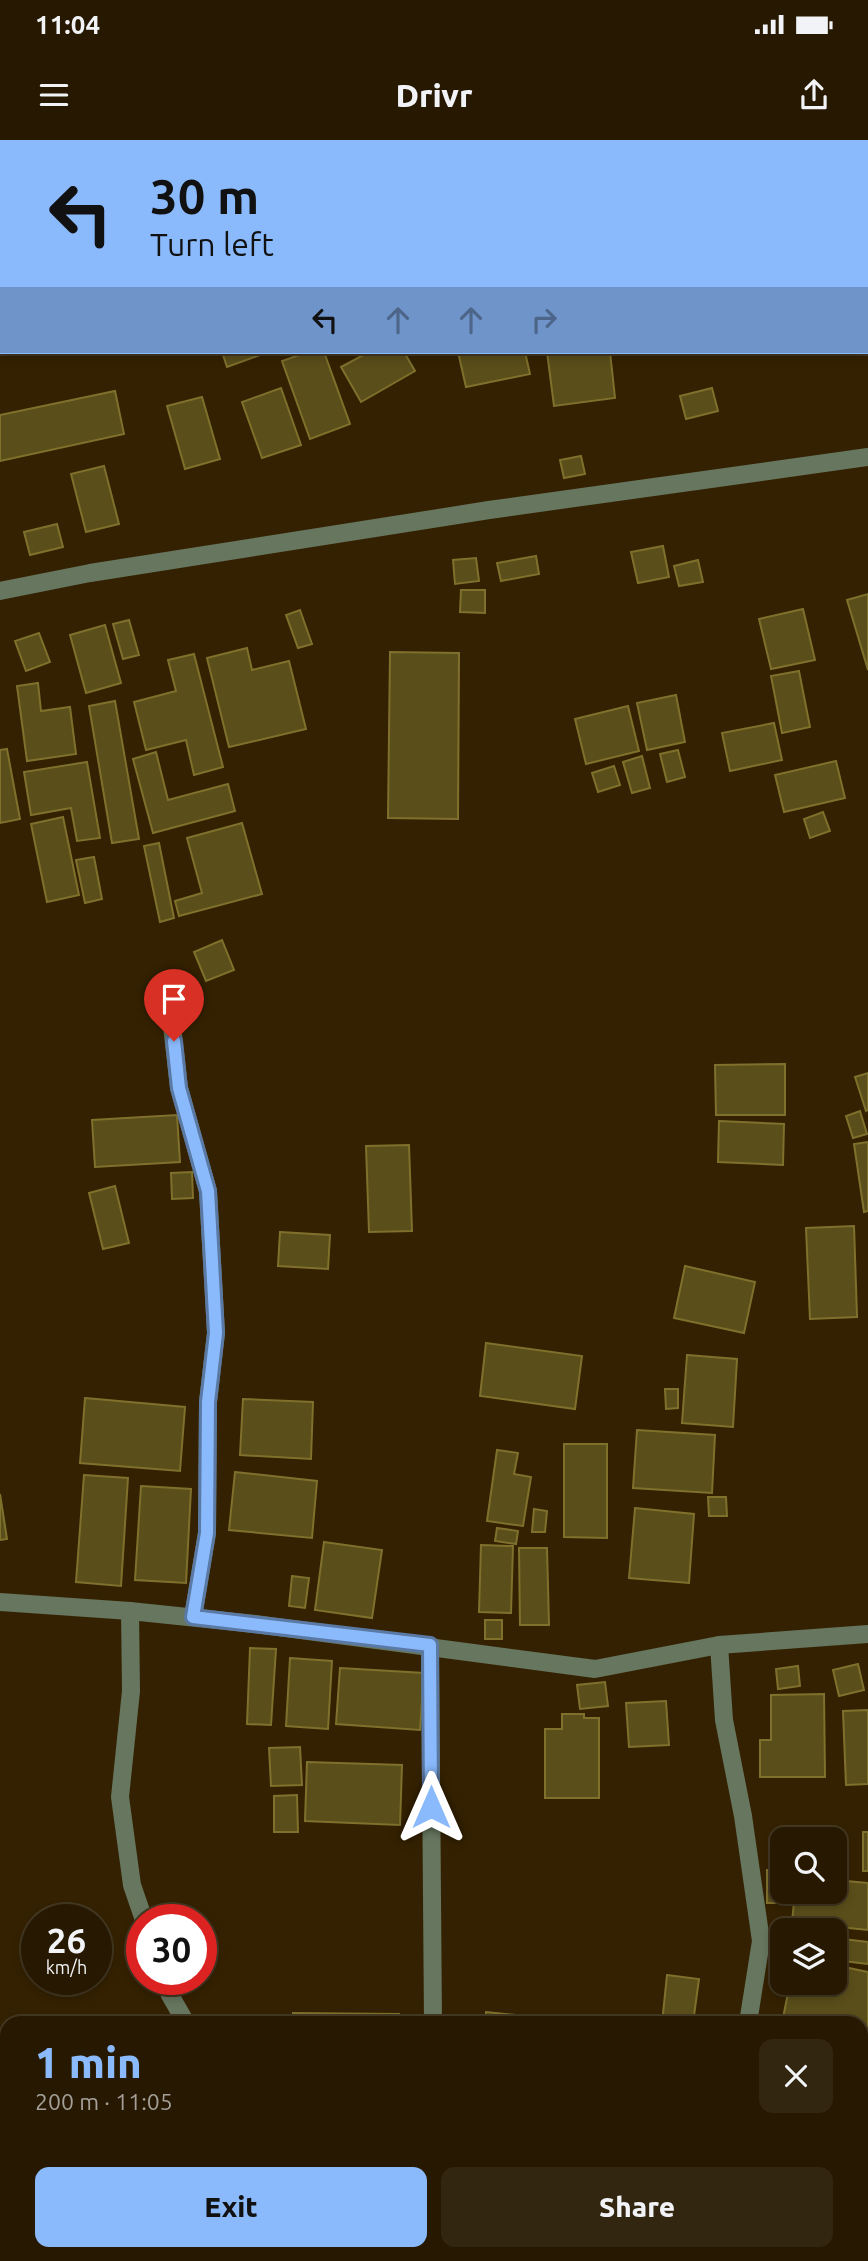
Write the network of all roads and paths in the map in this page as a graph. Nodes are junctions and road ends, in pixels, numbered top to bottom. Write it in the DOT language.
graph roads {
  1 [pos="868,457"];
  2 [pos="0,591"];
  3 [pos="171,1017"];
  4 [pos="0,1602"];
  5 [pos="130,1611"];
  6 [pos="193,1617"];
  7 [pos="868,1634"];
  8 [pos="430,1645"];
  9 [pos="719,1645"];
  10 [pos="139,1904"];
  11 [pos="170,1995"];
  12 [pos="182,2016"];
  13 [pos="433,2016"];
  14 [pos="749,2016"];
  1 -- 2 [label="street"];
  3 -- 6 [label="street"];
  4 -- 5 [label="street"];
  5 -- 6 [label="street"];
  5 -- 10 [label="street"];
  6 -- 8 [label="street"];
  7 -- 9 [label="street"];
  8 -- 9 [label="street"];
  8 -- 13 [label="street"];
  9 -- 14 [label="street"];
  11 -- 12 [label="street"];
}
